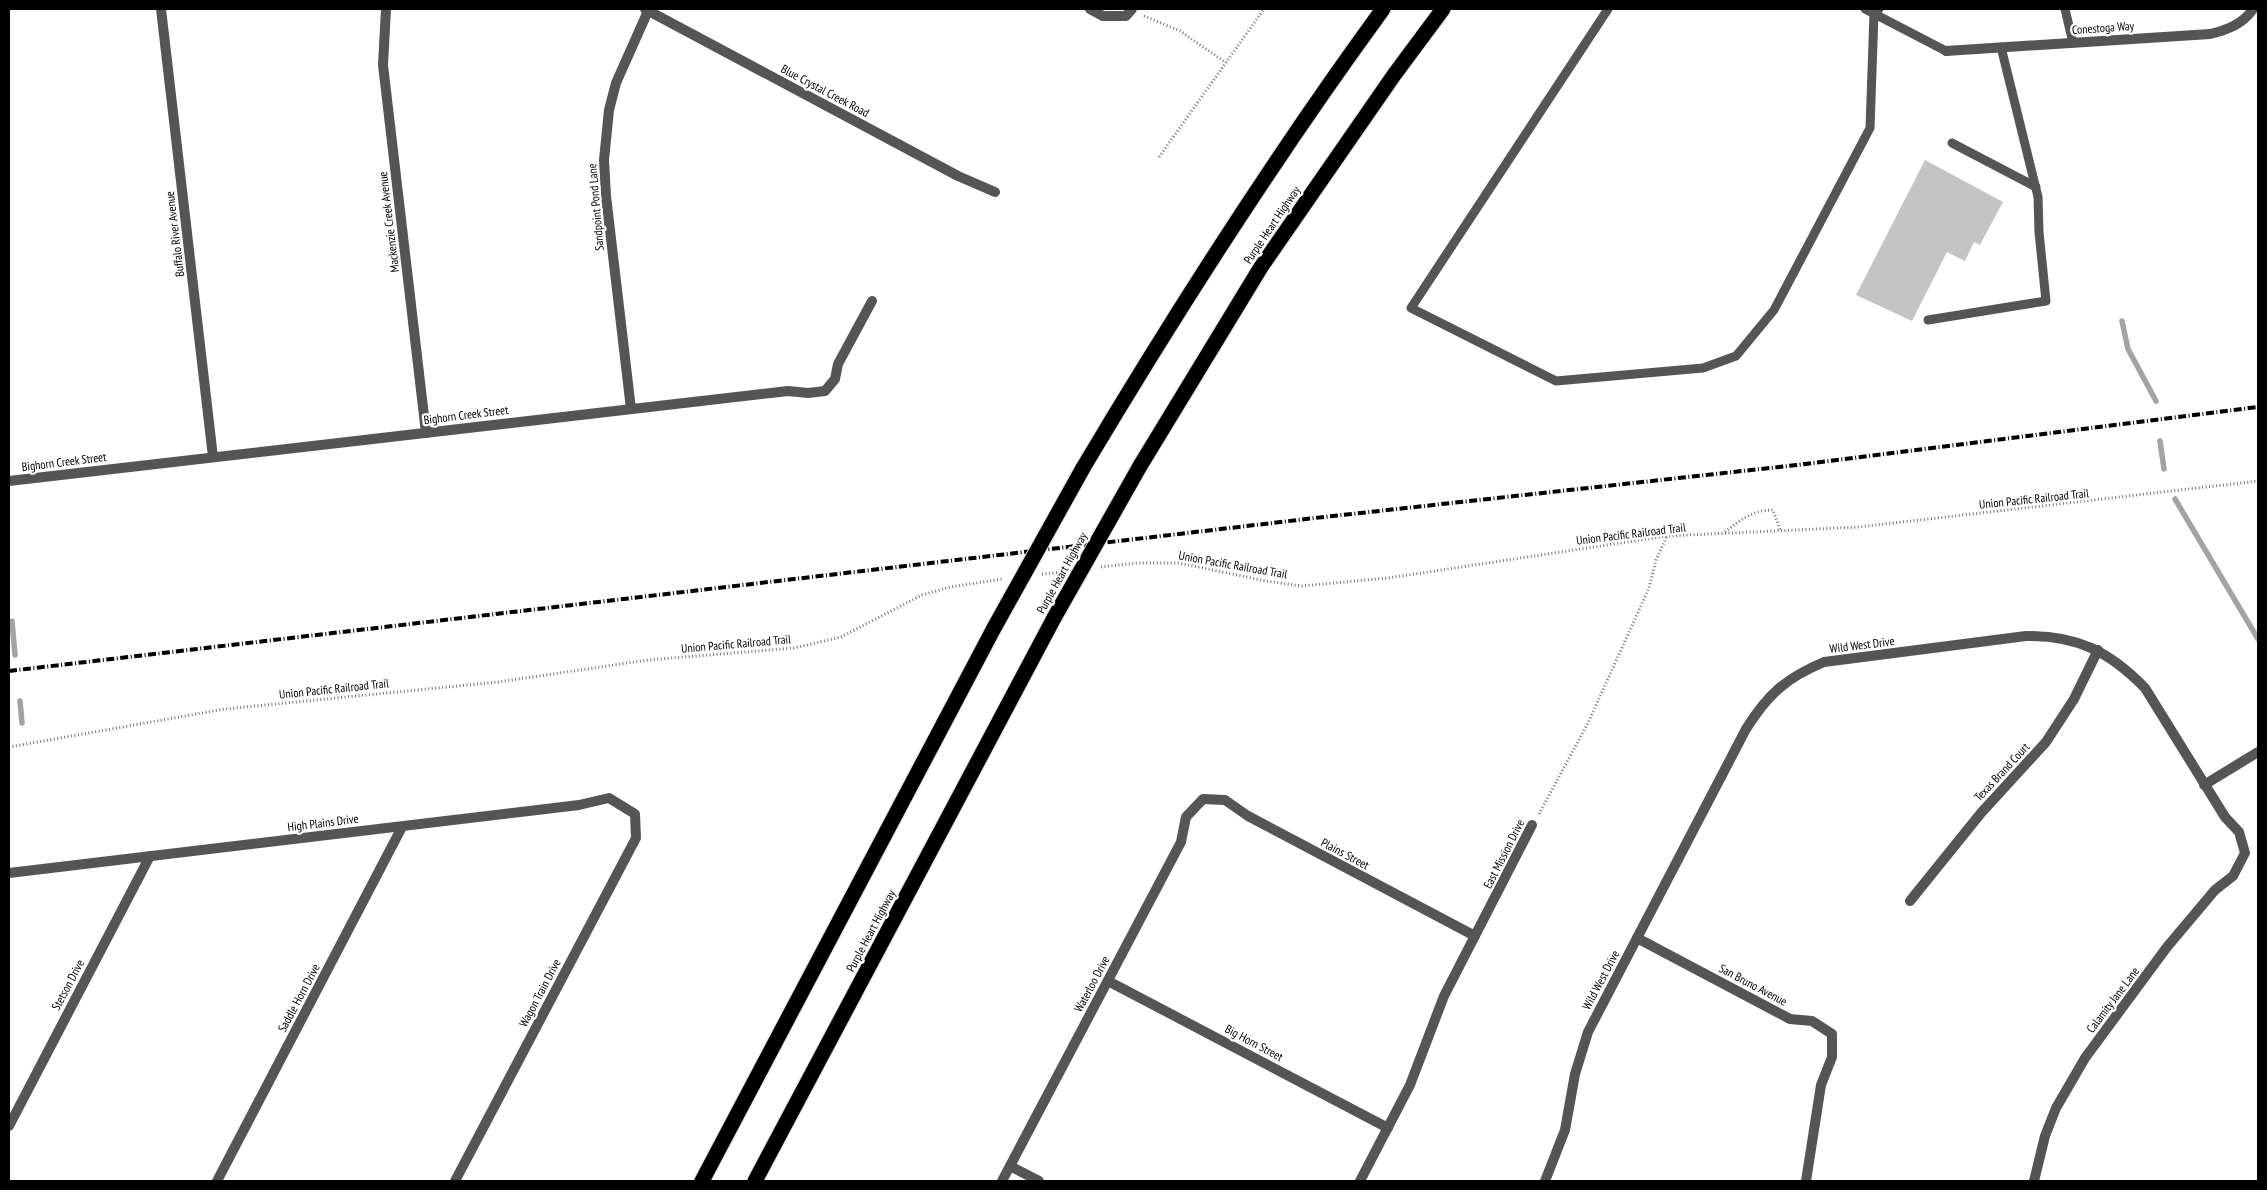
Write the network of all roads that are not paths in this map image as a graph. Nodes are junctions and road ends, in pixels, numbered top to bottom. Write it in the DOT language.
graph roads {
  1 [pos="161,9"];
  2 [pos="386,9"];
  3 [pos="1090,9"];
  4 [pos="1383,9"];
  5 [pos="1443,9"];
  6 [pos="1608,9"];
  7 [pos="1865,9"];
  8 [pos="2065,9"];
  9 [pos="2253,9"];
  10 [pos="647,10"];
  11 [pos="1877,11"];
  12 [pos="1129,13"];
  13 [pos="2073,42"];
  14 [pos="2001,47"];
  15 [pos="1946,51"];
  16 [pos="1952,143"];
  17 [pos="2036,187"];
  18 [pos="996,192"];
  19 [pos="872,301"];
  20 [pos="1928,320"];
  21 [pos="631,409"];
  22 [pos="426,432"];
  23 [pos="213,457"];
  24 [pos="9,481"];
  25 [pos="2098,650"];
  26 [pos="2258,752"];
  27 [pos="2204,785"];
  28 [pos="1203,799"];
  29 [pos="635,814"];
  30 [pos="1532,825"];
  31 [pos="402,827"];
  32 [pos="2245,853"];
  33 [pos="150,856"];
  34 [pos="9,873"];
  35 [pos="1910,901"];
  36 [pos="1475,936"];
  37 [pos="1637,938"];
  38 [pos="1108,981"];
  39 [pos="9,1126"];
  40 [pos="1388,1128"];
  41 [pos="1010,1166"];
  42 [pos="217,1181"];
  43 [pos="456,1181"];
  44 [pos="702,1181"];
  45 [pos="755,1181"];
  46 [pos="1002,1181"];
  47 [pos="1039,1181"];
  48 [pos="1360,1181"];
  49 [pos="1545,1181"];
  50 [pos="1806,1181"];
  51 [pos="2034,1181"];
  1 -- 23 [label="street, Buffalo River Avenue"];
  2 -- 22 [label="street, Mackenzie Creek Avenue"];
  3 -- 12 [label="street"];
  4 -- 44 [label="highway, bridge"];
  5 -- 45 [label="highway, Purple Heart Highway, bridge"];
  6 -- 11 [label="lane"];
  7 -- 11 [label="lane"];
  8 -- 13 [label="lane"];
  9 -- 13 [label="street, Conestoga Way"];
  10 -- 18 [label="street, Blue Crystal Creek Road"];
  10 -- 21 [label="street, Sandpoint Pond Lane"];
  11 -- 15 [label="lane"];
  13 -- 14 [label="street, Conestoga Way"];
  14 -- 15 [label="street, Conestoga Way"];
  14 -- 17 [label="lane"];
  16 -- 17 [label="lane"];
  17 -- 20 [label="lane"];
  19 -- 21 [label="street, Bighorn Creek Street"];
  21 -- 22 [label="street, Bighorn Creek Street"];
  22 -- 23 [label="street, Bighorn Creek Street"];
  23 -- 24 [label="street, Bighorn Creek Street"];
  25 -- 27 [label="street, Wild West Drive"];
  25 -- 35 [label="street, Texas Brand Court"];
  25 -- 37 [label="street, Wild West Drive"];
  26 -- 27 [label="street"];
  27 -- 32 [label="street, Wild West Drive"];
  28 -- 36 [label="street, Plains Street"];
  28 -- 38 [label="street, Waterloo Drive"];
  29 -- 31 [label="street, High Plains Drive"];
  29 -- 43 [label="street, Wagon Train Drive"];
  30 -- 36 [label="street, East Mission Drive"];
  31 -- 33 [label="street, High Plains Drive"];
  31 -- 42 [label="street, Saddle Horn Drive"];
  32 -- 51 [label="street, Calamity Jane Lane"];
  33 -- 34 [label="street, High Plains Drive"];
  33 -- 39 [label="street, Stetson Drive"];
  36 -- 40 [label="street, East Mission Drive"];
  37 -- 49 [label="street, Wild West Drive"];
  37 -- 50 [label="street, San Bruno Avenue"];
  38 -- 40 [label="street, Big Horn Street"];
  38 -- 41 [label="street, Waterloo Drive"];
  40 -- 48 [label="street, East Mission Drive"];
  41 -- 46 [label="street, Waterloo Drive"];
  41 -- 47 [label="street"];
}
